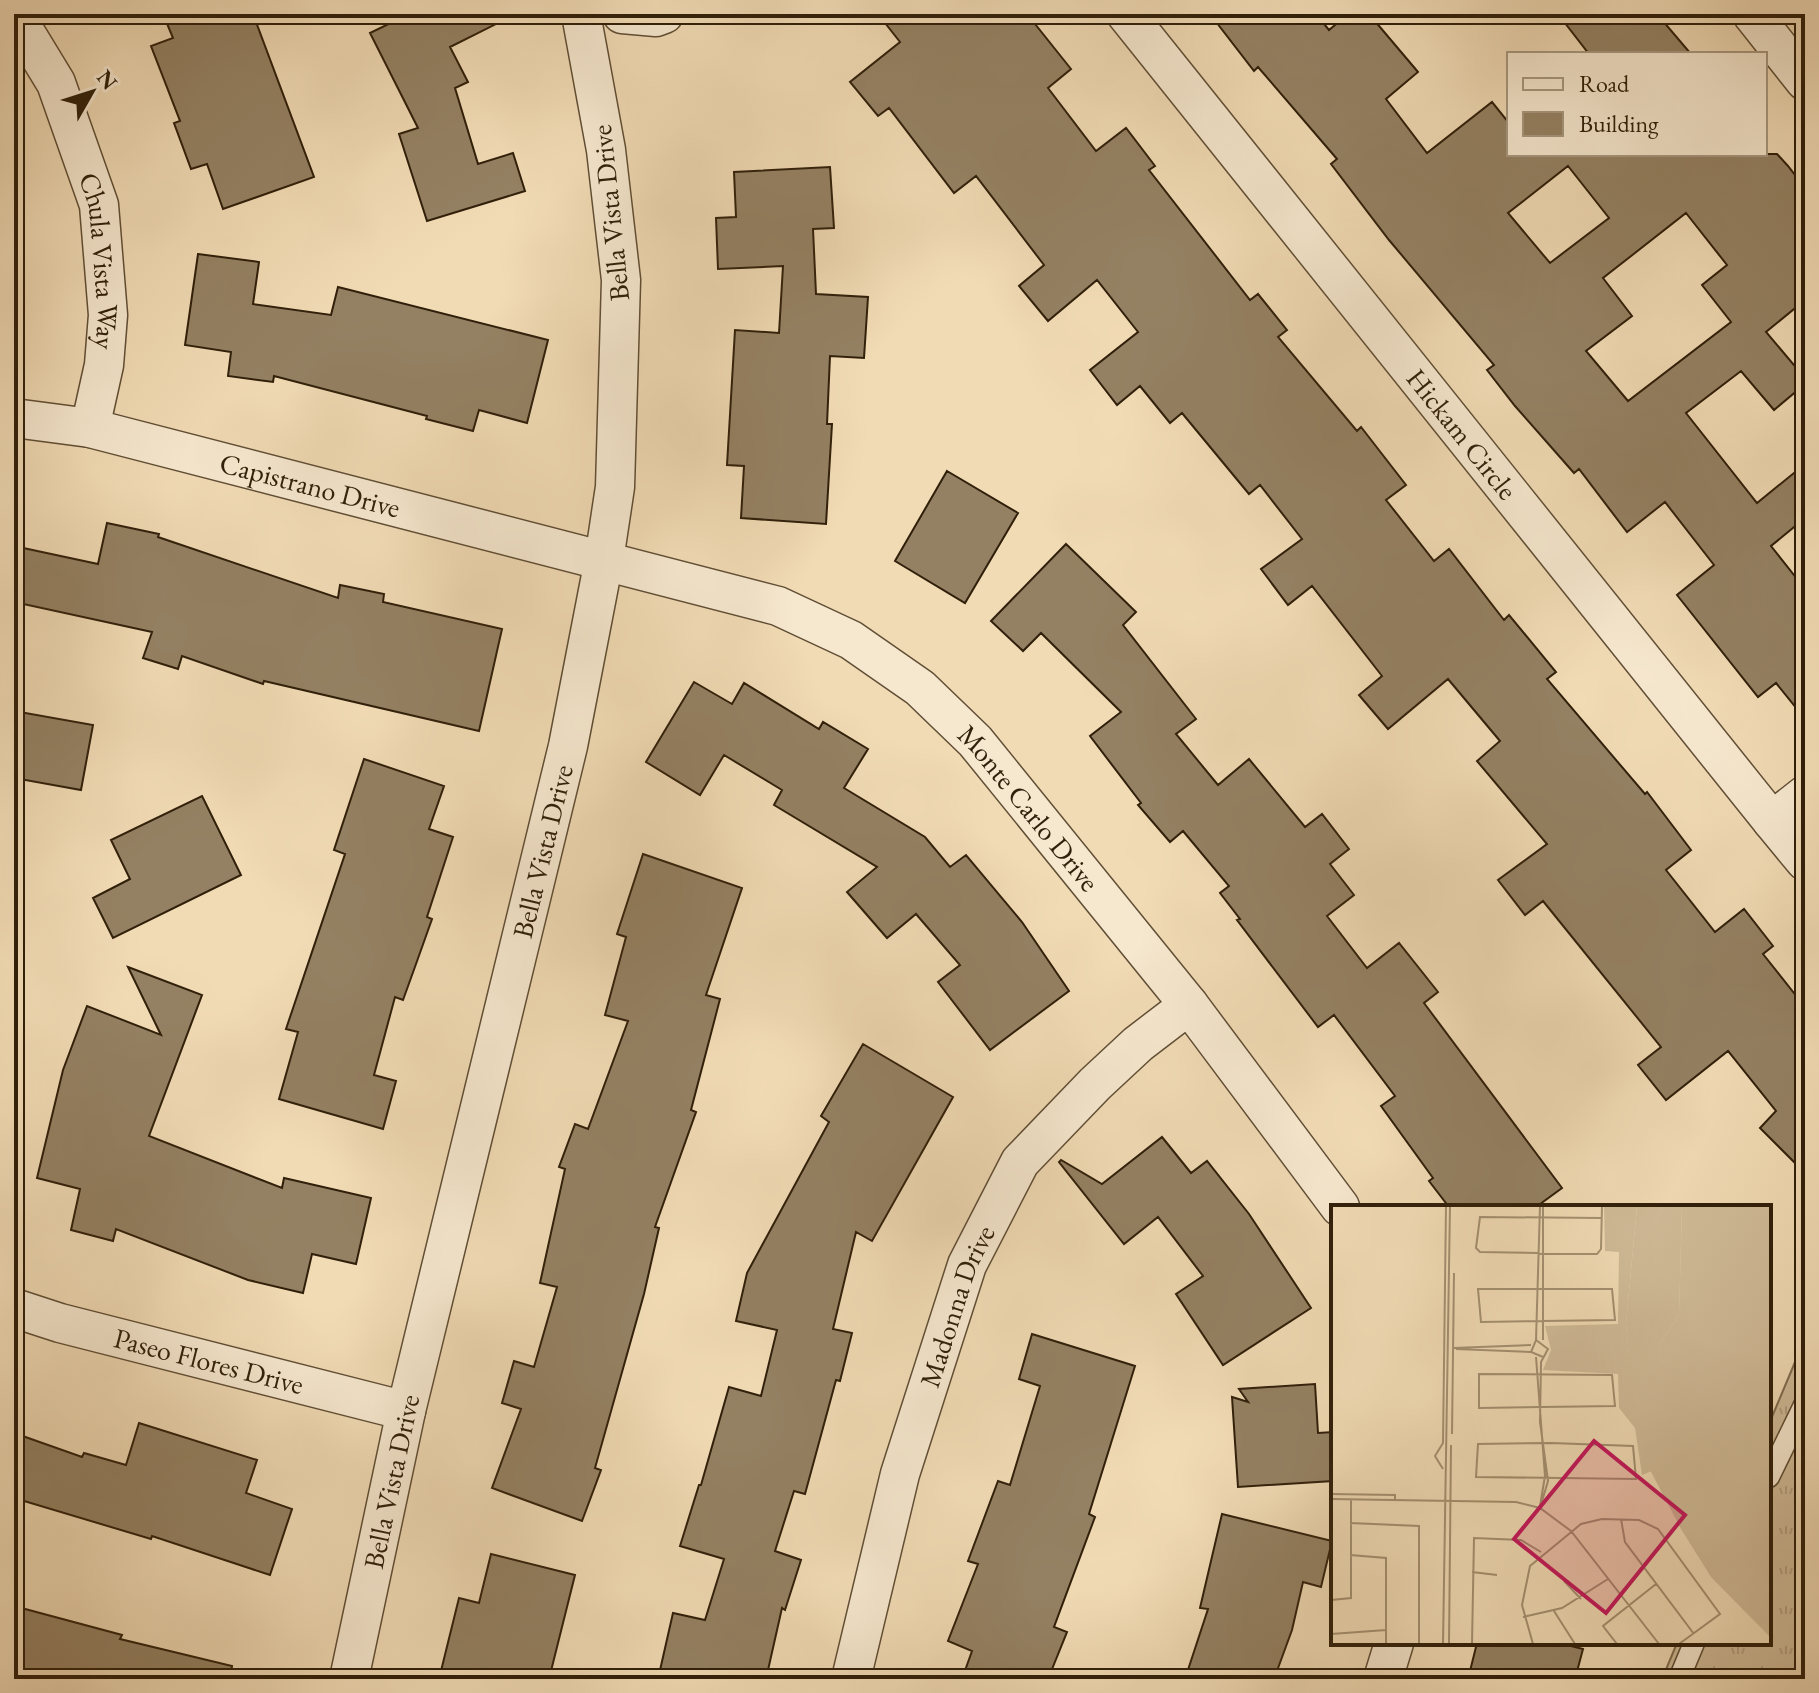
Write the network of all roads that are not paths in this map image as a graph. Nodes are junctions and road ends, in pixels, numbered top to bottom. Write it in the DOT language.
graph roads {
  1 [pos="14,14"];
  2 [pos="581,14"];
  3 [pos="622,14"];
  4 [pos="664,14"];
  5 [pos="1126,14"];
  6 [pos="1752,14"];
  7 [pos="1805,81"];
  8 [pos="14,418"];
  9 [pos="90,428"];
  10 [pos="604,560"];
  11 [pos="1805,795"];
  12 [pos="1772,821"];
  13 [pos="1805,861"];
  14 [pos="1189,1005"];
  15 [pos="1339,1205"];
  16 [pos="14,1308"];
  17 [pos="1805,1403"];
  18 [pos="406,1411"];
  19 [pos="1771,1473"];
  20 [pos="1393,1645"];
  21 [pos="1693,1645"];
  22 [pos="349,1679"];
  23 [pos="851,1679"];
  24 [pos="1383,1679"];
  25 [pos="1679,1679"];
  1 -- 9 [label="street, Chula Vista Way"];
  2 -- 10 [label="street, Bella Vista Drive"];
  3 -- 4 [label="street"];
  5 -- 12 [label="street, Hickam Circle"];
  6 -- 7 [label="street"];
  8 -- 9 [label="street, Capistrano Drive"];
  9 -- 10 [label="street, Capistrano Drive"];
  10 -- 14 [label="street, Monte Carlo Drive"];
  10 -- 18 [label="street, Bella Vista Drive"];
  11 -- 12 [label="street"];
  12 -- 13 [label="street, Hickam Circle"];
  14 -- 15 [label="street, Monte Carlo Drive"];
  14 -- 23 [label="street, Madonna Drive"];
  16 -- 18 [label="street, Paseo Flores Drive"];
  17 -- 19 [label="lane"];
  18 -- 22 [label="street, Bella Vista Drive"];
  20 -- 24 [label="street"];
  21 -- 25 [label="lane"];
}
